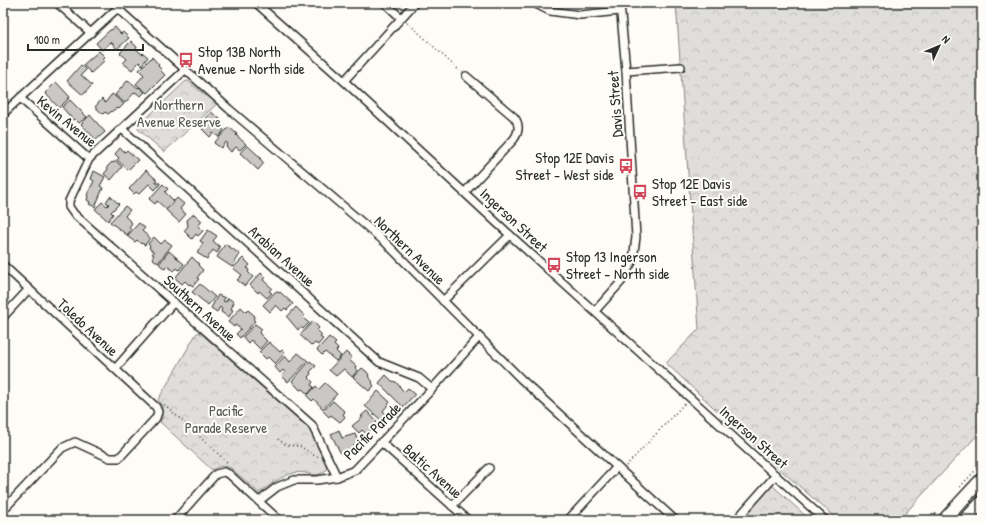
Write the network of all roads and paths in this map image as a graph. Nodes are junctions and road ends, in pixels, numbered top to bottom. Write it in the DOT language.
graph roads {
  1 [pos="57,3"];
  2 [pos="256,3"];
  3 [pos="385,3"];
  4 [pos="415,3"];
  5 [pos="534,3"];
  6 [pos="620,3"];
  7 [pos="120,6"];
  8 [pos="620,12"];
  9 [pos="401,18"];
  10 [pos="91,33"];
  11 [pos="680,67"];
  12 [pos="185,70"];
  13 [pos="626,71"];
  14 [pos="466,76"];
  15 [pos="344,81"];
  16 [pos="20,98"];
  17 [pos="3,116"];
  18 [pos="122,129"];
  19 [pos="90,159"];
  20 [pos="465,192"];
  21 [pos="510,235"];
  22 [pos="3,265"];
  23 [pos="28,289"];
  24 [pos="444,301"];
  25 [pos="174,302"];
  26 [pos="595,311"];
  27 [pos="3,317"];
  28 [pos="479,337"];
  29 [pos="115,369"];
  30 [pos="432,389"];
  31 [pos="690,397"];
  32 [pos="156,407"];
  33 [pos="278,439"];
  34 [pos="382,442"];
  35 [pos="328,456"];
  36 [pos="489,468"];
  37 [pos="619,469"];
  38 [pos="229,474"];
  39 [pos="776,475"];
  40 [pos="337,476"];
  41 [pos="982,480"];
  42 [pos="259,502"];
  43 [pos="982,502"];
  44 [pos="452,506"];
  45 [pos="3,510"];
  46 [pos="175,520"];
  47 [pos="279,520"];
  48 [pos="468,520"];
  49 [pos="568,520"];
  50 [pos="675,520"];
  51 [pos="736,520"];
  52 [pos="825,520"];
  53 [pos="944,520"];
  54 [pos="965,520"];
  1 -- 10 [label="street"];
  2 -- 15 [label="street, Ingerson Street"];
  3 -- 9 [label="street"];
  4 -- 9 [label="street"];
  5 -- 8 [label="street"];
  6 -- 8 [label="street, Davis Street"];
  7 -- 10 [label="street"];
  7 -- 12 [label="street, Northern Avenue"];
  8 -- 13 [label="street, Davis Street"];
  9 -- 14 [label="path"];
  9 -- 15 [label="street"];
  10 -- 16 [label="street"];
  11 -- 13 [label="street"];
  12 -- 18 [label="street, Kevin Avenue"];
  12 -- 24 [label="street, Northern Avenue"];
  13 -- 26 [label="street, Davis Street"];
  14 -- 20 [label="street"];
  15 -- 20 [label="street, Ingerson Street"];
  16 -- 17 [label="street"];
  16 -- 19 [label="street, Kevin Avenue"];
  18 -- 19 [label="street, Kevin Avenue"];
  18 -- 30 [label="street, Arabian Avenue"];
  19 -- 25 [label="street, Southern Avenue"];
  20 -- 21 [label="street, Ingerson Street"];
  21 -- 24 [label="street"];
  21 -- 26 [label="street, Ingerson Street"];
  22 -- 23 [label="street, Toledo Avenue"];
  23 -- 27 [label="street"];
  23 -- 29 [label="street, Toledo Avenue"];
  24 -- 28 [label="street, Northern Avenue"];
  25 -- 29 [label="street"];
  25 -- 35 [label="street, Southern Avenue"];
  26 -- 31 [label="street, Ingerson Street"];
  28 -- 30 [label="street, Pacific Parade"];
  28 -- 37 [label="street, Northern Avenue"];
  29 -- 32 [label="street, Toledo Avenue"];
  30 -- 34 [label="street, Pacific Parade"];
  31 -- 37 [label="path"];
  31 -- 39 [label="street, Ingerson Street"];
  32 -- 38 [label="path"];
  32 -- 45 [label="street"];
  33 -- 35 [label="path"];
  34 -- 40 [label="street, Pacific Parade"];
  34 -- 44 [label="street, Baltic Avenue"];
  35 -- 40 [label="street, Southern Avenue"];
  36 -- 44 [label="street"];
  37 -- 49 [label="street"];
  37 -- 50 [label="street, Northern Avenue"];
  38 -- 42 [label="street"];
  38 -- 46 [label="street"];
  39 -- 51 [label="street"];
  39 -- 52 [label="street, Ingerson Street"];
  40 -- 42 [label="street, Pacific Parade"];
  41 -- 53 [label="main road"];
  42 -- 47 [label="street"];
  43 -- 54 [label="main road"];
  44 -- 48 [label="street, Baltic Avenue"];
}
